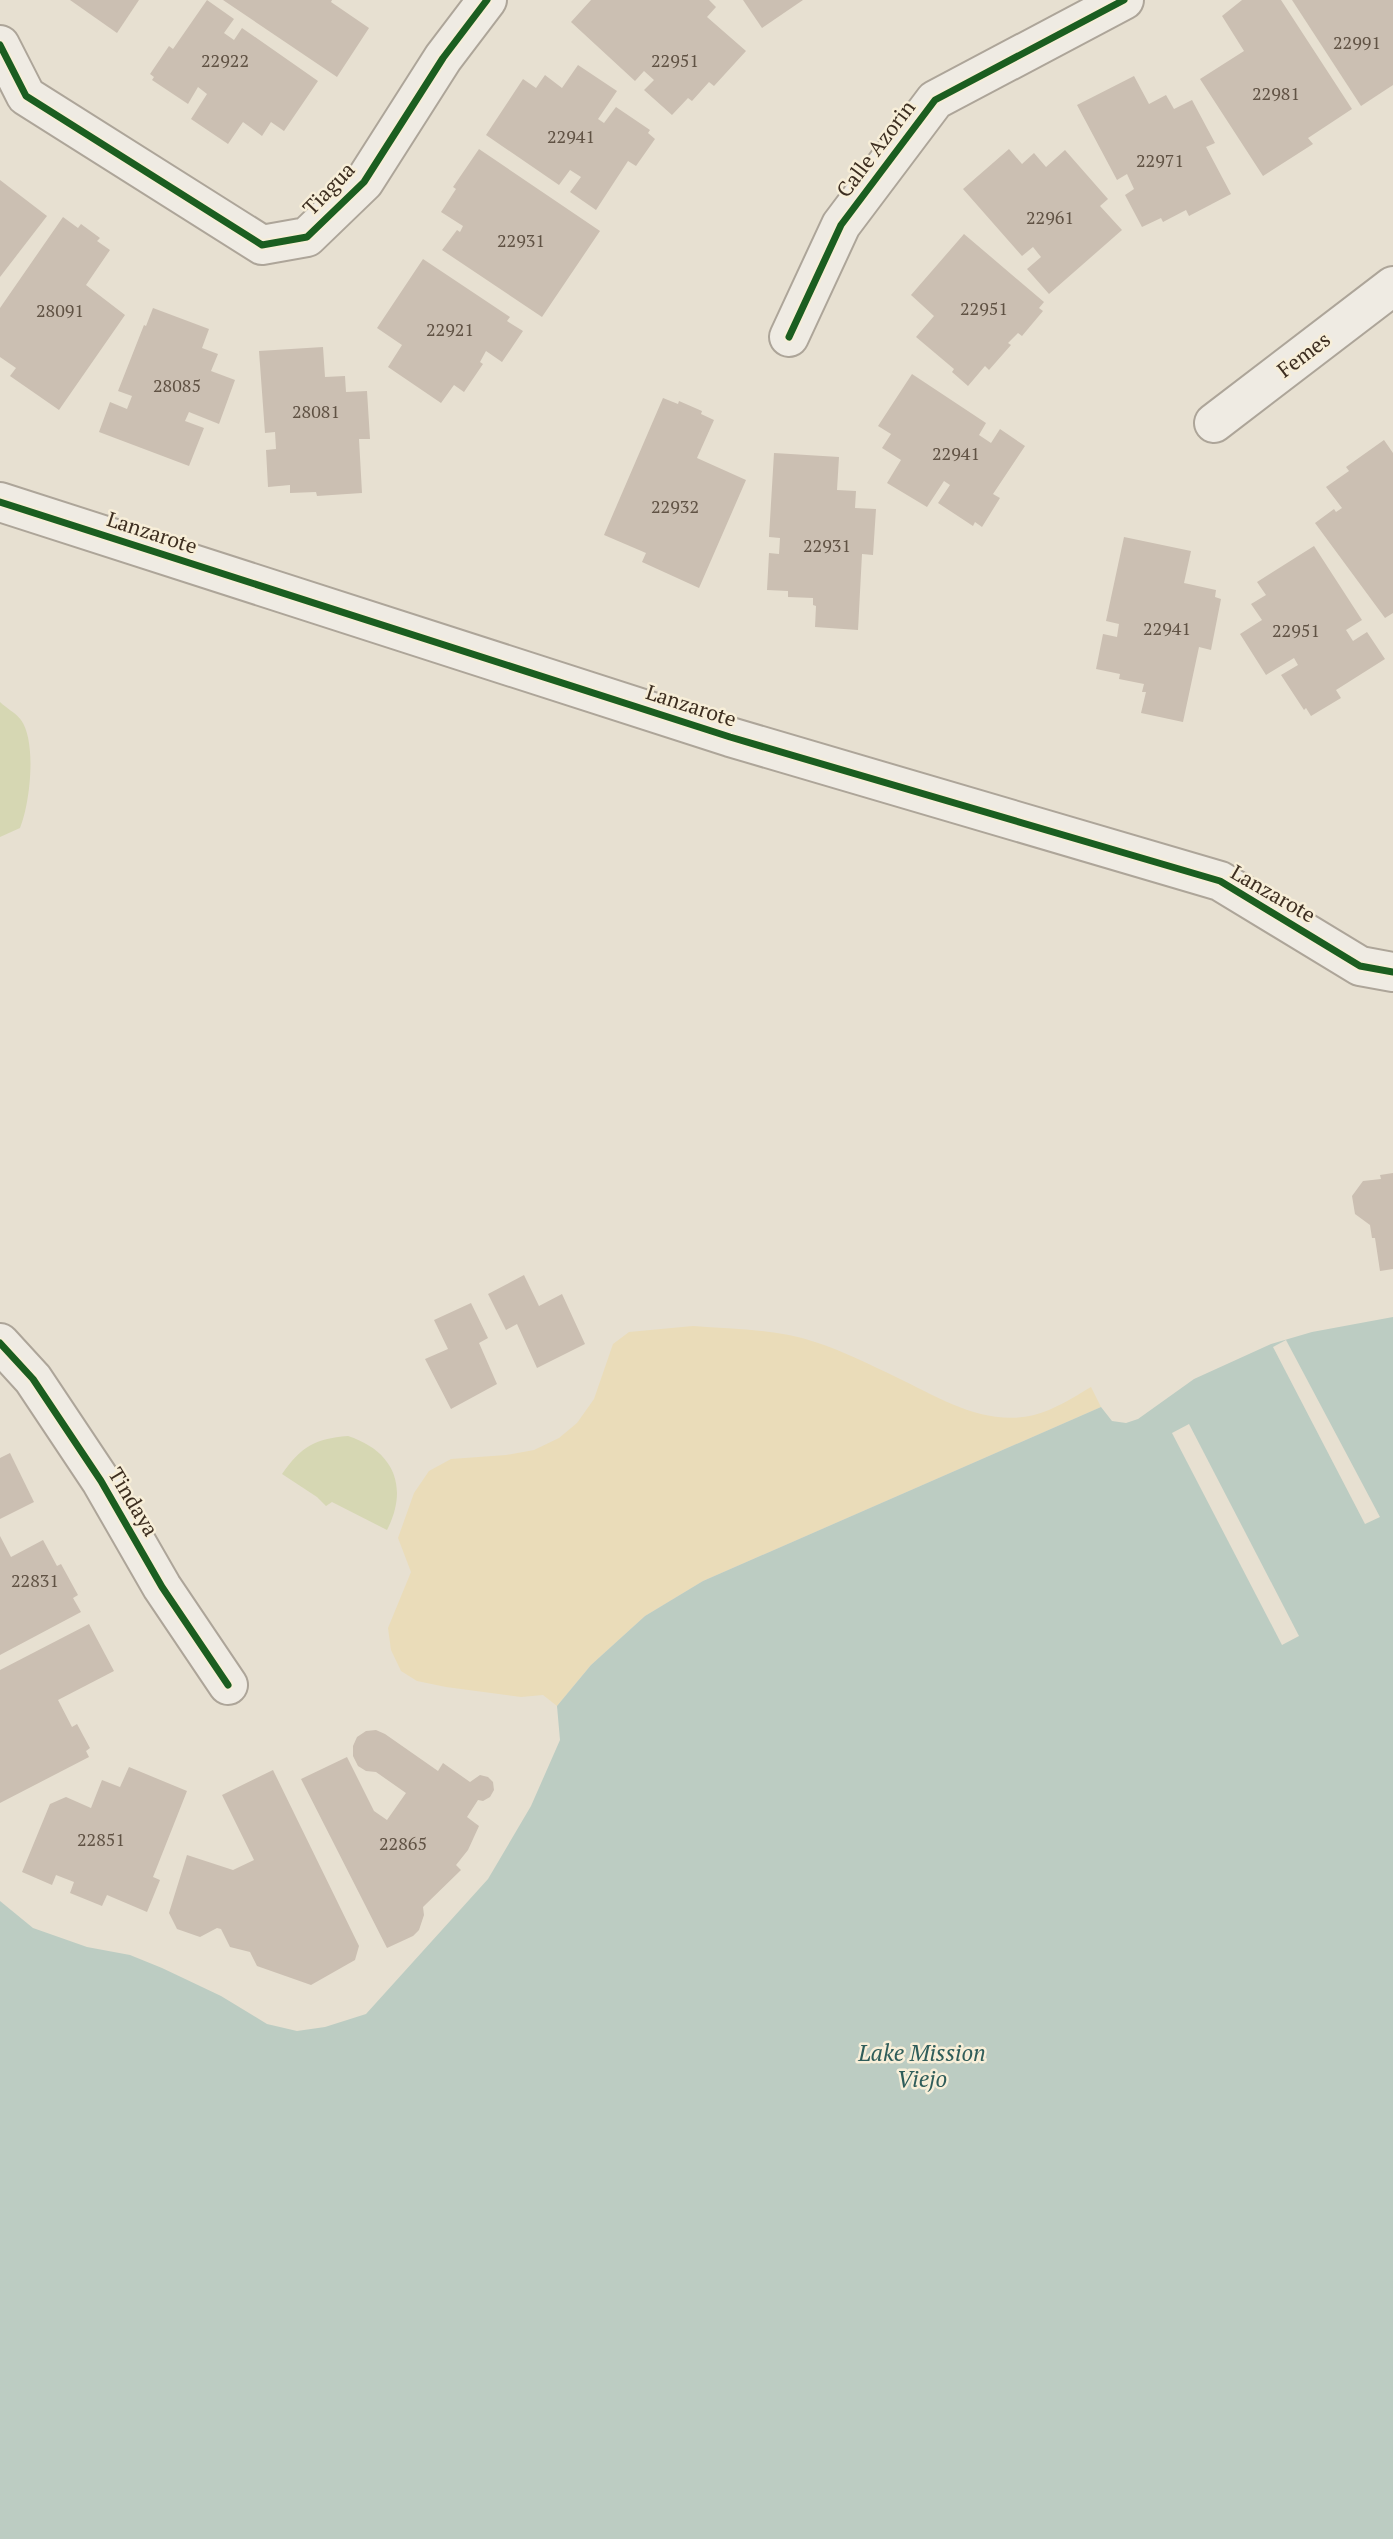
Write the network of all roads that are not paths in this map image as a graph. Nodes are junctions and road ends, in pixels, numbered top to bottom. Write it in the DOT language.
graph roads {
  1 [pos="487,0"];
  2 [pos="1124,0"];
  3 [pos="0,45"];
  4 [pos="1393,286"];
  5 [pos="789,337"];
  6 [pos="1214,423"];
  7 [pos="0,502"];
  8 [pos="1376,969"];
  9 [pos="0,1343"];
  10 [pos="228,1685"];
  1 -- 3 [label="street, Tiagua"];
  2 -- 5 [label="street, Calle Azorin"];
  4 -- 6 [label="street, Femes"];
  7 -- 8 [label="street, Lanzarote"];
  9 -- 10 [label="street, Tindaya"];
}
